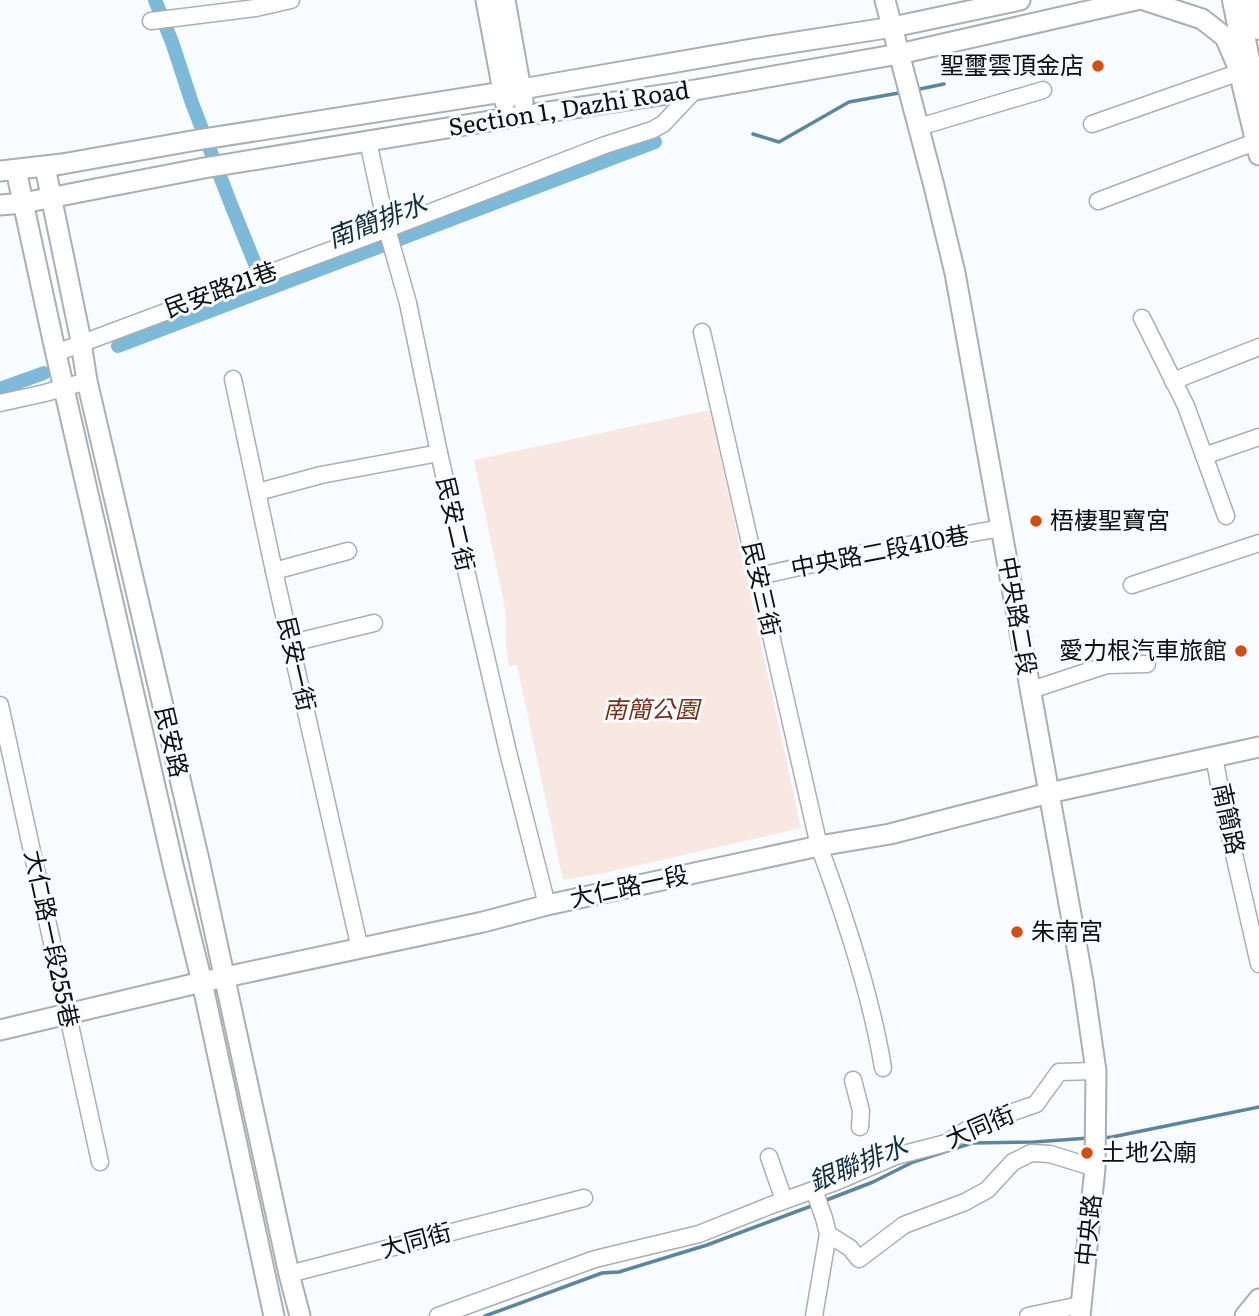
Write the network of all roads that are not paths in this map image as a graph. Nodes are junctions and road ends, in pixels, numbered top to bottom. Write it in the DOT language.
graph roads {
  1 [pos="291,0"];
  2 [pos="486,0"];
  3 [pos="505,0"];
  4 [pos="885,0"];
  5 [pos="1020,0"];
  6 [pos="1136,0"];
  7 [pos="1143,0"];
  8 [pos="1228,0"];
  9 [pos="1235,0"];
  10 [pos="1253,0"];
  11 [pos="255,4"];
  12 [pos="151,21"];
  13 [pos="893,27"];
  14 [pos="1259,27"];
  15 [pos="899,54"];
  16 [pos="1240,72"];
  17 [pos="513,90"];
  18 [pos="695,90"];
  19 [pos="1043,90"];
  20 [pos="1259,104"];
  21 [pos="516,117"];
  22 [pos="1091,124"];
  23 [pos="919,127"];
  24 [pos="368,141"];
  25 [pos="1257,149"];
  26 [pos="45,167"];
  27 [pos="8,171"];
  28 [pos="52,198"];
  29 [pos="1098,201"];
  30 [pos="23,203"];
  31 [pos="0,205"];
  32 [pos="387,229"];
  33 [pos="1142,318"];
  34 [pos="702,332"];
  35 [pos="81,345"];
  36 [pos="1259,348"];
  37 [pos="55,353"];
  38 [pos="233,379"];
  39 [pos="88,381"];
  40 [pos="1173,381"];
  41 [pos="64,388"];
  42 [pos="0,403"];
  43 [pos="1259,438"];
  44 [pos="439,453"];
  45 [pos="1204,456"];
  46 [pos="258,492"];
  47 [pos="1226,516"];
  48 [pos="1001,528"];
  49 [pos="1259,543"];
  50 [pos="348,551"];
  51 [pos="274,571"];
  52 [pos="759,576"];
  53 [pos="1132,585"];
  54 [pos="374,623"];
  55 [pos="292,643"];
  56 [pos="1147,664"];
  57 [pos="1031,690"];
  58 [pos="1,712"];
  59 [pos="1259,747"];
  60 [pos="1214,757"];
  61 [pos="1049,793"];
  62 [pos="819,846"];
  63 [pos="547,905"];
  64 [pos="360,949"];
  65 [pos="1259,964"];
  66 [pos="224,977"];
  67 [pos="202,982"];
  68 [pos="67,1015"];
  69 [pos="0,1030"];
  70 [pos="883,1068"];
  71 [pos="1096,1071"];
  72 [pos="853,1080"];
  73 [pos="860,1127"];
  74 [pos="1096,1135"];
  75 [pos="769,1157"];
  76 [pos="100,1162"];
  77 [pos="1095,1168"];
  78 [pos="814,1190"];
  79 [pos="584,1198"];
  80 [pos="783,1200"];
  81 [pos="826,1226"];
  82 [pos="289,1274"];
  83 [pos="267,1280"];
  84 [pos="1259,1299"];
  85 [pos="1080,1310"];
  86 [pos="274,1316"];
  87 [pos="300,1316"];
  88 [pos="438,1316"];
  89 [pos="814,1316"];
  90 [pos="1028,1316"];
  91 [pos="1245,1316"];
  1 -- 11 [label="street"];
  2 -- 17 [label="street"];
  3 -- 17 [label="street"];
  4 -- 13 [label="street"];
  5 -- 13 [label="street, Section 1, Dazhi Road"];
  6 -- 15 [label="street, Section 1, Dazhi Road"];
  7 -- 16 [label="street"];
  8 -- 16 [label="street"];
  9 -- 20 [label="highway"];
  10 -- 14 [label="highway"];
  11 -- 12 [label="street"];
  13 -- 15 [label="street"];
  13 -- 17 [label="street, Section 1, Dazhi Road"];
  15 -- 18 [label="street, Section 1, Dazhi Road"];
  15 -- 23 [label="street, 中央路二段"];
  16 -- 22 [label="street"];
  16 -- 25 [label="street"];
  17 -- 21 [label="street"];
  17 -- 26 [label="street, Section 1, Dazhi Road"];
  18 -- 21 [label="street, Section 1, Dazhi Road"];
  18 -- 32 [label="street, 民安路21巷"];
  19 -- 23 [label="street"];
  21 -- 24 [label="street, Section 1, Dazhi Road"];
  23 -- 48 [label="street, 中央路二段"];
  24 -- 28 [label="street, Section 1, Dazhi Road"];
  24 -- 32 [label="street, 民安二街"];
  25 -- 29 [label="street"];
  26 -- 27 [label="street, Section 1, Dazhi Road"];
  26 -- 28 [label="street, 民安路"];
  27 -- 30 [label="street, 民安路"];
  28 -- 30 [label="street, Section 1, Dazhi Road"];
  28 -- 35 [label="street, 民安路"];
  30 -- 31 [label="street, Section 1, Dazhi Road"];
  30 -- 37 [label="street, 民安路"];
  32 -- 35 [label="street, 民安路21巷"];
  32 -- 44 [label="street, 民安二街"];
  33 -- 40 [label="street"];
  34 -- 52 [label="street, 民安三街"];
  35 -- 37 [label="street, 民安路21巷"];
  35 -- 39 [label="street, 民安路"];
  36 -- 40 [label="street"];
  37 -- 41 [label="street, 民安路"];
  38 -- 46 [label="street, 民安一街"];
  39 -- 41 [label="street"];
  39 -- 66 [label="street, 民安路"];
  40 -- 45 [label="street"];
  41 -- 42 [label="street"];
  41 -- 67 [label="street, 民安路"];
  43 -- 45 [label="street"];
  44 -- 46 [label="street"];
  44 -- 63 [label="street, 民安二街"];
  45 -- 47 [label="street"];
  46 -- 51 [label="street, 民安一街"];
  48 -- 52 [label="street, 中央路二段410巷"];
  48 -- 57 [label="street, 中央路二段"];
  49 -- 53 [label="street"];
  50 -- 51 [label="street"];
  51 -- 55 [label="street, 民安一街"];
  52 -- 62 [label="street, 民安三街"];
  54 -- 55 [label="street"];
  55 -- 64 [label="street, 民安一街"];
  56 -- 57 [label="street"];
  57 -- 61 [label="street, 中央路二段"];
  58 -- 68 [label="street, 大仁路一段255巷"];
  59 -- 60 [label="street, 大仁路一段"];
  60 -- 61 [label="street, 大仁路一段"];
  60 -- 65 [label="street, 南簡路"];
  61 -- 62 [label="street, 大仁路一段"];
  61 -- 71 [label="street, 中央路二段"];
  62 -- 63 [label="street, 大仁路一段"];
  62 -- 70 [label="street"];
  63 -- 64 [label="street, 大仁路一段"];
  64 -- 66 [label="street, 大仁路一段"];
  66 -- 67 [label="street, 大仁路一段"];
  66 -- 82 [label="street, 民安路"];
  67 -- 68 [label="street, 大仁路一段"];
  67 -- 83 [label="street, 民安路"];
  68 -- 69 [label="street, 大仁路一段"];
  68 -- 76 [label="street, 大仁路一段255巷"];
  71 -- 74 [label="street, 中央路二段"];
  71 -- 78 [label="street, 大同街"];
  72 -- 73 [label="street"];
  74 -- 77 [label="street, 中央路"];
  75 -- 80 [label="street"];
  77 -- 81 [label="street"];
  77 -- 85 [label="street, 中央路"];
  78 -- 80 [label="street"];
  78 -- 81 [label="street"];
  79 -- 82 [label="street, 大同街"];
  80 -- 88 [label="street"];
  81 -- 89 [label="street"];
  82 -- 83 [label="street"];
  82 -- 87 [label="street, 民安路"];
  83 -- 86 [label="street, 民安路"];
  84 -- 91 [label="street"];
  85 -- 90 [label="street"];
}
